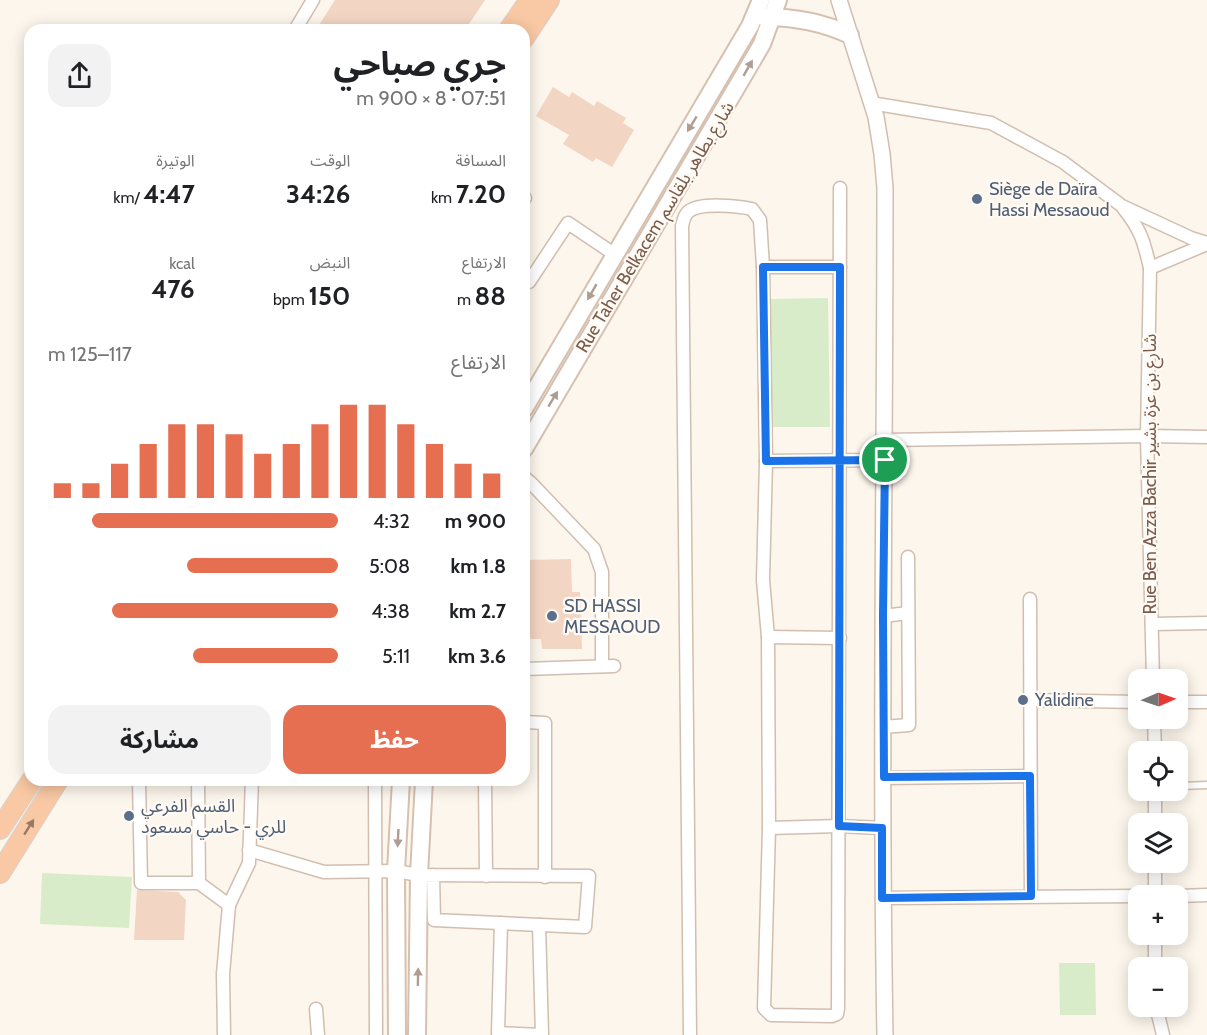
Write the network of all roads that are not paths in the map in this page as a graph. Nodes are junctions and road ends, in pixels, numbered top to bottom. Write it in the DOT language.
graph roads {
  1 [pos="313,0"];
  2 [pos="530,0"];
  3 [pos="549,0"];
  4 [pos="761,0"];
  5 [pos="778,0"];
  6 [pos="839,0"];
  7 [pos="755,17"];
  8 [pos="773,17"];
  9 [pos="299,24"];
  10 [pos="513,24"];
  11 [pos="530,29"];
  12 [pos="850,35"];
  13 [pos="871,103"];
  14 [pos="840,188"];
  15 [pos="1122,206"];
  16 [pos="1207,243"];
  17 [pos="614,254"];
  18 [pos="763,267"];
  19 [pos="840,267"];
  20 [pos="1150,268"];
  21 [pos="530,279"];
  22 [pos="530,399"];
  23 [pos="1147,436"];
  24 [pos="1207,437"];
  25 [pos="530,439"];
  26 [pos="885,440"];
  27 [pos="840,459"];
  28 [pos="885,460"];
  29 [pos="766,461"];
  30 [pos="530,482"];
  31 [pos="908,557"];
  32 [pos="1030,599"];
  33 [pos="908,613"];
  34 [pos="883,616"];
  35 [pos="1207,623"];
  36 [pos="1152,624"];
  37 [pos="768,637"];
  38 [pos="840,638"];
  39 [pos="530,669"];
  40 [pos="1154,669"];
  41 [pos="1030,700"];
  42 [pos="1128,702"];
  43 [pos="1188,702"];
  44 [pos="1207,702"];
  45 [pos="530,722"];
  46 [pos="882,727"];
  47 [pos="1030,776"];
  48 [pos="884,777"];
  49 [pos="1207,785"];
  50 [pos="28,786"];
  51 [pos="54,786"];
  52 [pos="139,786"];
  53 [pos="198,786"];
  54 [pos="252,786"];
  55 [pos="375,786"];
  56 [pos="401,786"];
  57 [pos="424,786"];
  58 [pos="485,786"];
  59 [pos="1188,786"];
  60 [pos="839,826"];
  61 [pos="769,828"];
  62 [pos="882,828"];
  63 [pos="0,829"];
  64 [pos="249,850"];
  65 [pos="396,871"];
  66 [pos="377,872"];
  67 [pos="0,873"];
  68 [pos="426,875"];
  69 [pos="486,876"];
  70 [pos="545,876"];
  71 [pos="199,883"];
  72 [pos="1207,895"];
  73 [pos="1031,896"];
  74 [pos="1128,896"];
  75 [pos="1188,896"];
  76 [pos="882,898"];
  77 [pos="229,905"];
  78 [pos="501,923"];
  79 [pos="539,925"];
  80 [pos="316,1009"];
  81 [pos="1159,1017"];
  82 [pos="224,1035"];
  83 [pos="318,1035"];
  84 [pos="376,1035"];
  85 [pos="398,1035"];
  86 [pos="417,1035"];
  87 [pos="690,1035"];
  88 [pos="885,1035"];
  89 [pos="1163,1035"];
  1 -- 9 [label="street"];
  2 -- 10 [label="highway"];
  3 -- 11 [label="highway"];
  4 -- 7 [label="main road, Rue Taher Belkacem شارع بطاهر بلقاسم"];
  5 -- 8 [label="main road, Rue Taher Belkacem شارع بطاهر بلقاسم"];
  6 -- 12 [label="street"];
  7 -- 8 [label="main road"];
  7 -- 17 [label="main road, Rue Taher Belkacem شارع بطاهر بلقاسم, one-way"];
  8 -- 12 [label="main road"];
  25 -- 8 [label="main road, Rue Taher Belkacem شارع بطاهر بلقاسم, one-way"];
  12 -- 13 [label="street"];
  13 -- 15 [label="street"];
  13 -- 26 [label="street"];
  14 -- 19 [label="street"];
  15 -- 16 [label="street"];
  15 -- 20 [label="street, Rue Ben Azza Bachir شارع بن عزة بشير"];
  16 -- 20 [label="street"];
  17 -- 21 [label="street"];
  17 -- 22 [label="main road, Rue Taher Belkacem شارع بطاهر بلقاسم, one-way"];
  18 -- 19 [label="street"];
  18 -- 29 [label="street"];
  18 -- 87 [label="street"];
  19 -- 27 [label="street"];
  20 -- 23 [label="street, Rue Ben Azza Bachir شارع بن عزة بشير"];
  23 -- 24 [label="street"];
  23 -- 26 [label="street"];
  23 -- 36 [label="street, Rue Ben Azza Bachir شارع بن عزة بشير"];
  26 -- 28 [label="street"];
  27 -- 28 [label="street"];
  27 -- 29 [label="street"];
  27 -- 38 [label="street"];
  28 -- 34 [label="street"];
  29 -- 37 [label="street"];
  30 -- 39 [label="street"];
  31 -- 33 [label="street"];
  32 -- 41 [label="street"];
  33 -- 34 [label="street"];
  33 -- 46 [label="street"];
  34 -- 46 [label="street"];
  35 -- 36 [label="street"];
  36 -- 40 [label="street, Rue Ben Azza Bachir شارع بن عزة بشير"];
  37 -- 38 [label="street"];
  37 -- 61 [label="street"];
  38 -- 60 [label="street"];
  41 -- 42 [label="street"];
  41 -- 47 [label="street"];
  43 -- 44 [label="street"];
  45 -- 70 [label="street"];
  46 -- 48 [label="street"];
  47 -- 48 [label="street"];
  47 -- 73 [label="street"];
  48 -- 62 [label="street"];
  49 -- 59 [label="lane"];
  50 -- 63 [label="highway"];
  67 -- 51 [label="highway, one-way"];
  52 -- 71 [label="street"];
  53 -- 71 [label="street"];
  54 -- 64 [label="street"];
  55 -- 66 [label="street"];
  56 -- 65 [label="main road, one-way"];
  57 -- 68 [label="main road"];
  58 -- 69 [label="street"];
  60 -- 61 [label="street"];
  60 -- 61 [label="street"];
  60 -- 62 [label="street"];
  62 -- 76 [label="street"];
  64 -- 66 [label="street"];
  64 -- 77 [label="street"];
  65 -- 66 [label="street"];
  65 -- 68 [label="street"];
  65 -- 85 [label="main road"];
  66 -- 84 [label="street"];
  68 -- 69 [label="street"];
  68 -- 78 [label="street"];
  86 -- 68 [label="main road, one-way"];
  69 -- 70 [label="street"];
  70 -- 79 [label="street"];
  71 -- 77 [label="street"];
  72 -- 75 [label="street"];
  73 -- 74 [label="street"];
  73 -- 76 [label="street"];
  76 -- 88 [label="street"];
  77 -- 82 [label="street"];
  78 -- 79 [label="street"];
  78 -- 79 [label="street"];
  80 -- 83 [label="street"];
  81 -- 89 [label="street"];
}
